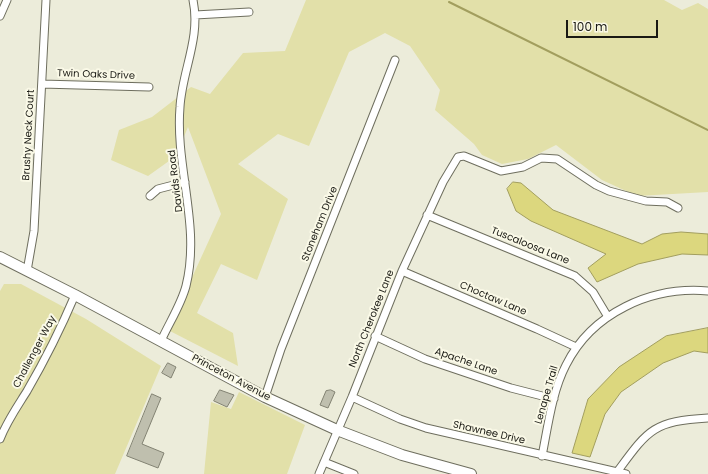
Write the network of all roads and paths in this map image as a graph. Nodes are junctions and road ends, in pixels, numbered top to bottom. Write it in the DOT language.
graph roads {
  1 [pos="6,0"];
  2 [pos="46,0"];
  3 [pos="193,0"];
  4 [pos="249,12"];
  5 [pos="195,15"];
  6 [pos="0,16"];
  7 [pos="395,60"];
  8 [pos="42,84"];
  9 [pos="149,87"];
  10 [pos="186,182"];
  11 [pos="150,196"];
  12 [pos="678,208"];
  13 [pos="427,215"];
  14 [pos="0,257"];
  15 [pos="27,271"];
  16 [pos="402,271"];
  17 [pos="708,291"];
  18 [pos="75,295"];
  19 [pos="608,317"];
  20 [pos="375,336"];
  21 [pos="161,341"];
  22 [pos="576,347"];
  23 [pos="265,397"];
  24 [pos="352,397"];
  25 [pos="554,399"];
  26 [pos="708,418"];
  27 [pos="337,430"];
  28 [pos="0,439"];
  29 [pos="542,456"];
  30 [pos="324,462"];
  31 [pos="616,472"];
  32 [pos="319,474"];
  33 [pos="354,474"];
  34 [pos="472,474"];
  35 [pos="626,474"];
  1 -- 6 [label="street"];
  2 -- 8 [label="street, Brushy Neck Court"];
  3 -- 5 [label="street"];
  4 -- 5 [label="street"];
  5 -- 10 [label="street, Davids Road"];
  7 -- 23 [label="street, Stoneham Drive"];
  8 -- 9 [label="street, Twin Oaks Drive"];
  8 -- 15 [label="street, Brushy Neck Court"];
  10 -- 11 [label="street"];
  10 -- 21 [label="street, Davids Road"];
  12 -- 13 [label="street, North Cherokee Lane"];
  13 -- 16 [label="street, North Cherokee Lane"];
  13 -- 19 [label="street, Tuscaloosa Lane"];
  14 -- 15 [label="main road, Princeton Avenue"];
  15 -- 18 [label="main road, Princeton Avenue"];
  16 -- 20 [label="street, North Cherokee Lane"];
  16 -- 22 [label="street, Choctaw Lane"];
  17 -- 19 [label="street, Lenape Trail"];
  18 -- 21 [label="main road, Princeton Avenue"];
  18 -- 28 [label="street, Challenger Way"];
  19 -- 22 [label="street, Lenape Trail"];
  20 -- 24 [label="street, North Cherokee Lane"];
  20 -- 25 [label="street, Apache Lane"];
  21 -- 23 [label="main road, Princeton Avenue"];
  22 -- 25 [label="street, Lenape Trail"];
  23 -- 27 [label="main road, Princeton Avenue"];
  24 -- 27 [label="street, North Cherokee Lane"];
  24 -- 29 [label="street, Shawnee Drive"];
  25 -- 29 [label="street, Lenape Trail"];
  26 -- 31 [label="street"];
  27 -- 30 [label="street, North Cherokee Lane"];
  27 -- 34 [label="main road, Princeton Avenue"];
  29 -- 31 [label="street, Shawnee Drive"];
  30 -- 32 [label="street, North Cherokee Lane"];
  30 -- 33 [label="street"];
  31 -- 35 [label="street, Shawnee Drive"];
}
